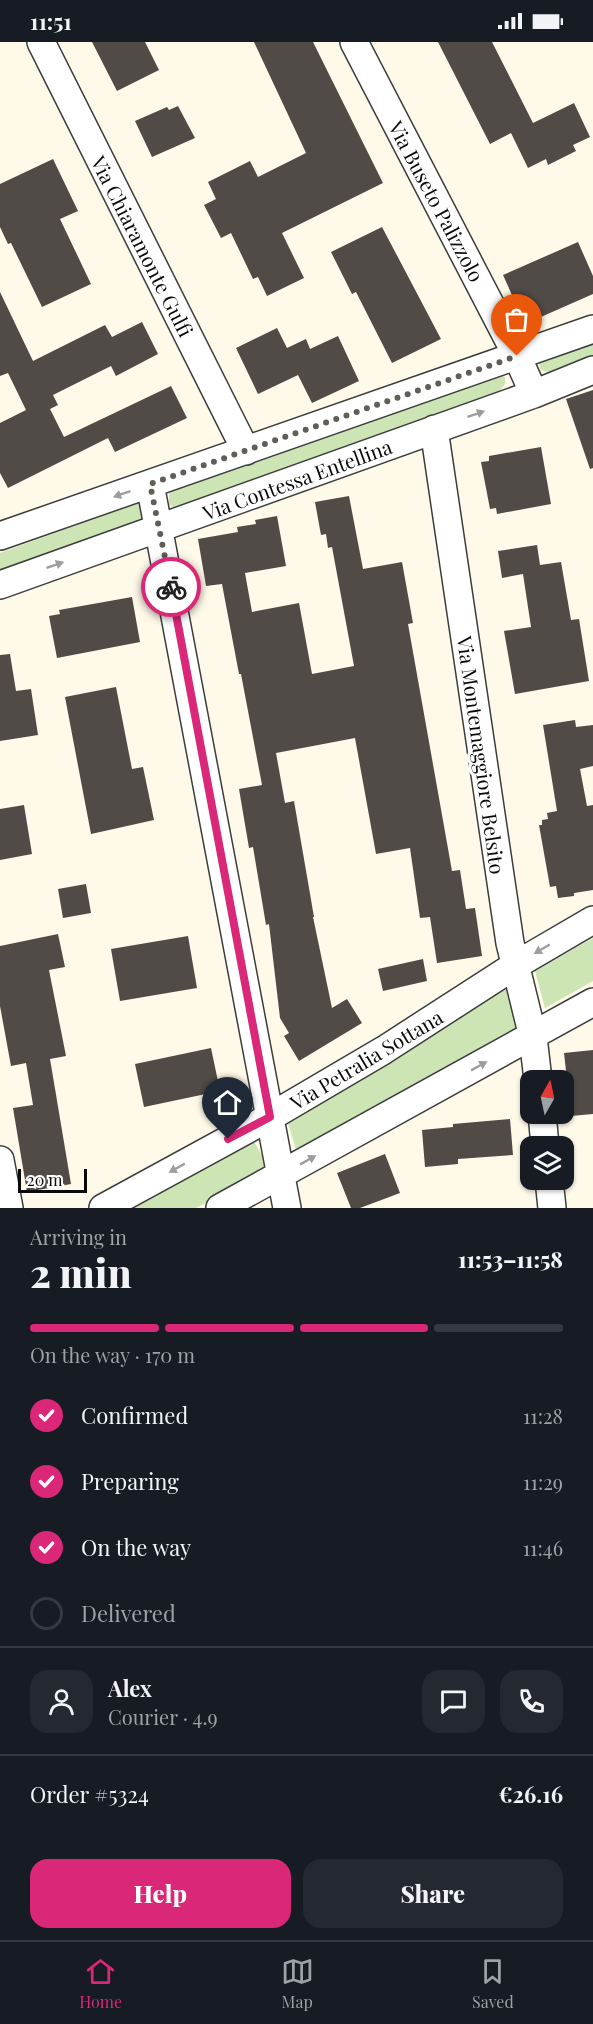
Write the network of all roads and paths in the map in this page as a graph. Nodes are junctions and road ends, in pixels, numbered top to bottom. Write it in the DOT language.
graph roads {
  1 [pos="41,42"];
  2 [pos="354,42"];
  3 [pos="593,329"];
  4 [pos="517,356"];
  5 [pos="593,370"];
  6 [pos="534,394"];
  7 [pos="434,429"];
  8 [pos="246,451"];
  9 [pos="150,484"];
  10 [pos="160,528"];
  11 [pos="0,536"];
  12 [pos="0,585"];
  13 [pos="593,920"];
  14 [pos="514,966"];
  15 [pos="593,1002"];
  16 [pos="532,1037"];
  17 [pos="537,1070"];
  18 [pos="270,1117"];
  19 [pos="0,1160"];
  20 [pos="282,1174"];
  21 [pos="550,1190"];
  22 [pos="9,1208"];
  23 [pos="103,1208"];
  24 [pos="220,1208"];
  25 [pos="287,1208"];
  26 [pos="552,1208"];
  1 -- 8 [label="street, Via Chiaramonte Gulfi"];
  2 -- 4 [label="street, Via Buseto Palizzolo"];
  3 -- 4 [label="street"];
  4 -- 6 [label="street, Via Buseto Palizzolo"];
  4 -- 8 [label="street"];
  5 -- 6 [label="street, Via Contessa Entellina"];
  7 -- 6 [label="street, Via Contessa Entellina, one-way"];
  7 -- 10 [label="street, Via Contessa Entellina"];
  7 -- 14 [label="street, Via Montemaggiore Belsito"];
  8 -- 9 [label="street"];
  9 -- 10 [label="street"];
  9 -- 11 [label="street, one-way"];
  12 -- 10 [label="street, Via Contessa Entellina, one-way"];
  10 -- 18 [label="street"];
  13 -- 14 [label="street, Via Petralia Sottana, one-way"];
  14 -- 16 [label="street, Via Montemaggiore Belsito"];
  14 -- 18 [label="street, Via Petralia Sottana"];
  15 -- 16 [label="street"];
  16 -- 17 [label="street, Via Montemaggiore Belsito"];
  20 -- 16 [label="street, one-way"];
  18 -- 20 [label="street"];
  18 -- 23 [label="street, Via Petralia Sottana, one-way"];
  19 -- 22 [label="street"];
  20 -- 24 [label="street"];
  20 -- 25 [label="street"];
  21 -- 26 [label="street"];
}
